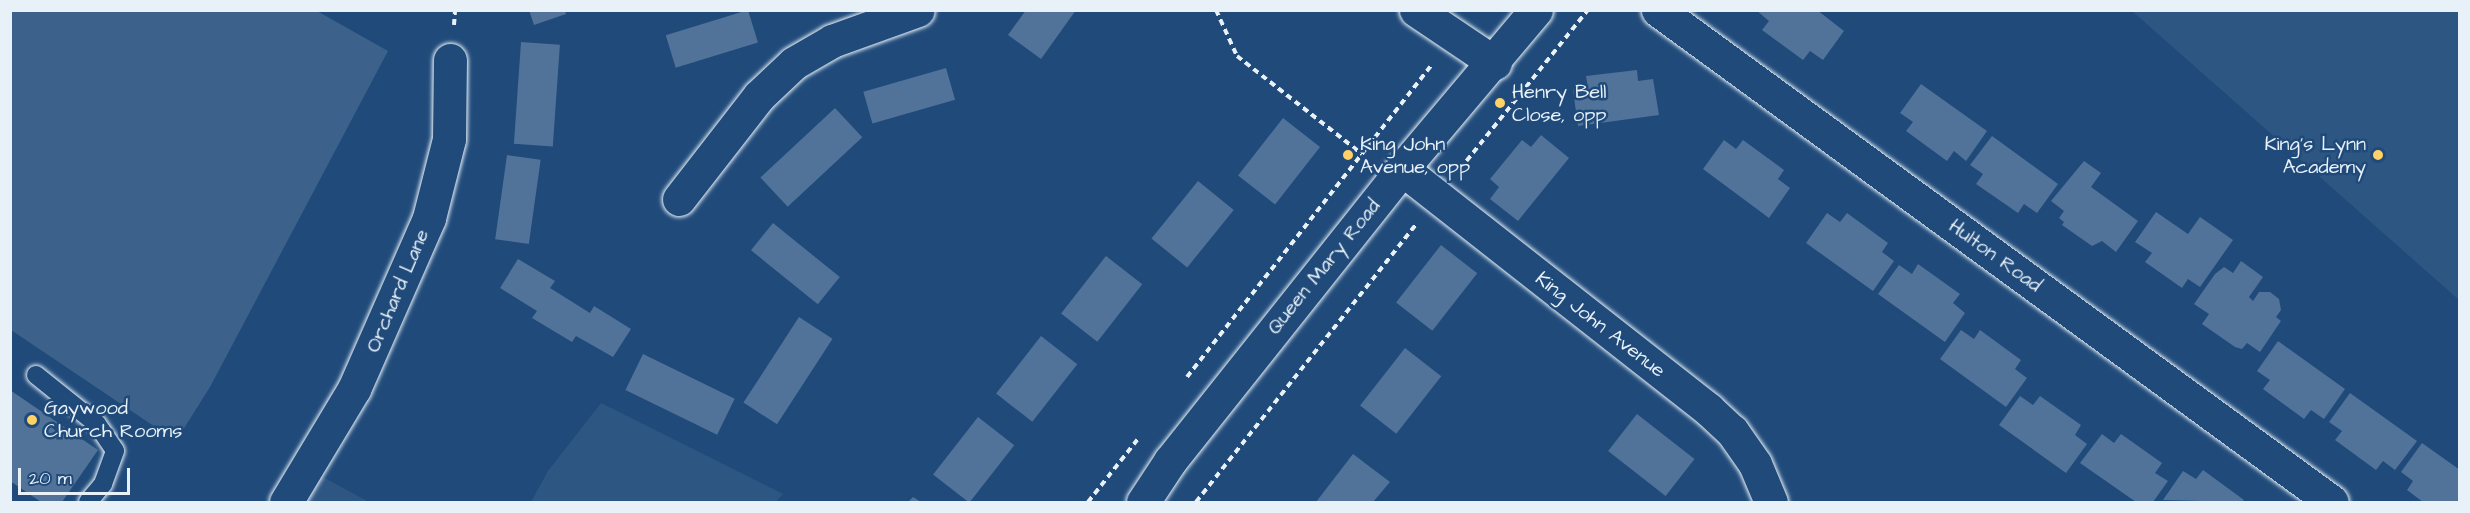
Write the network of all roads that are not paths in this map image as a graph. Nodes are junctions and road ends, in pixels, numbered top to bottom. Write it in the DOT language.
graph roads {
  1 [pos="918,10"];
  2 [pos="1416,10"];
  3 [pos="1536,10"];
  4 [pos="1658,10"];
  5 [pos="450,60"];
  6 [pos="1495,63"];
  7 [pos="1402,169"];
  8 [pos="679,199"];
  9 [pos="36,375"];
  10 [pos="88,502"];
  11 [pos="286,502"];
  12 [pos="1143,502"];
  13 [pos="1771,502"];
  14 [pos="2332,502"];
  1 -- 8 [label="street"];
  2 -- 6 [label="street"];
  3 -- 6 [label="street, Queen Mary Road"];
  4 -- 14 [label="street, Hulton Road"];
  5 -- 11 [label="street, Orchard Lane"];
  6 -- 7 [label="street, Queen Mary Road"];
  7 -- 12 [label="street, Queen Mary Road"];
  7 -- 13 [label="street, King John Avenue"];
  9 -- 10 [label="lane"];
}
